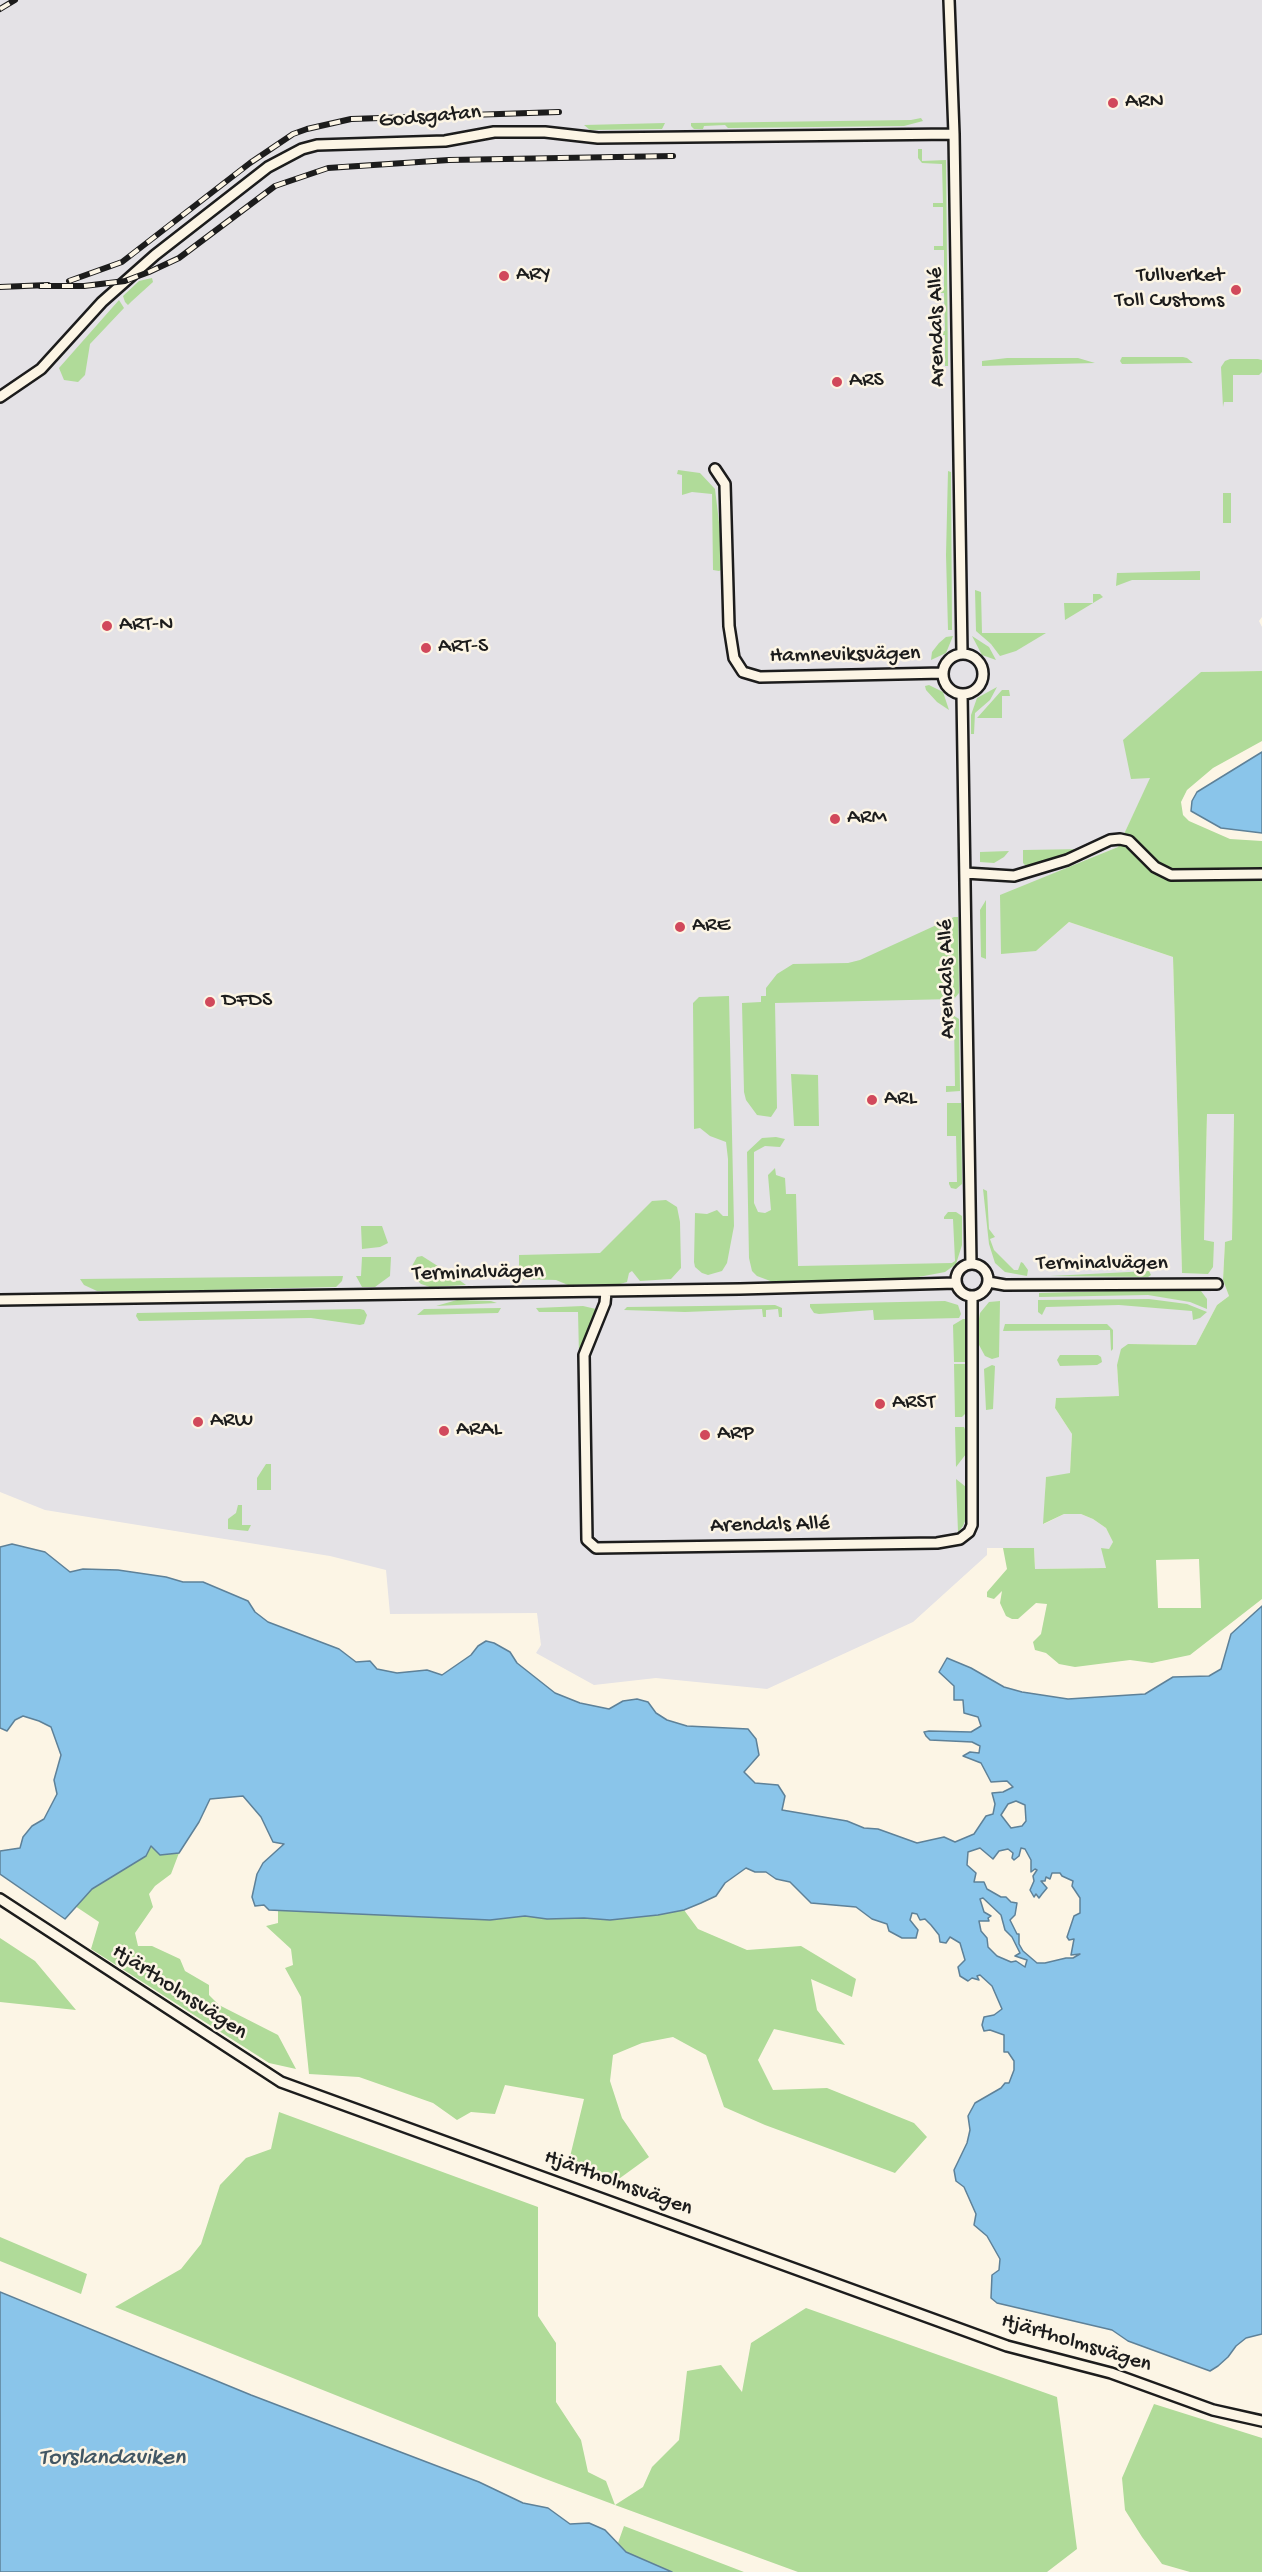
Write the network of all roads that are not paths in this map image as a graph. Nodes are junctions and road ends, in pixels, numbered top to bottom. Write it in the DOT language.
graph roads {
  1 [pos="949,0"];
  2 [pos="954,134"];
  3 [pos="0,397"];
  4 [pos="715,469"];
  5 [pos="962,653"];
  6 [pos="943,673"];
  7 [pos="962,694"];
  8 [pos="965,873"];
  9 [pos="1262,873"];
  10 [pos="971,1264"];
  11 [pos="988,1282"];
  12 [pos="956,1283"];
  13 [pos="1217,1284"];
  14 [pos="606,1292"];
  15 [pos="972,1296"];
  16 [pos="0,1300"];
  17 [pos="0,1899"];
  18 [pos="1262,2421"];
  1 -- 2 [label="street, Arendals Allé"];
  2 -- 3 [label="street, Godsgatan"];
  2 -- 5 [label="street, Arendals Allé"];
  4 -- 6 [label="street, Hamneviksvägen"];
  5 -- 6 [label="street"];
  5 -- 7 [label="street"];
  6 -- 7 [label="street"];
  7 -- 8 [label="street, Arendals Allé"];
  8 -- 9 [label="street"];
  8 -- 10 [label="street, Arendals Allé"];
  10 -- 11 [label="street"];
  10 -- 12 [label="street"];
  11 -- 13 [label="street, Terminalvägen"];
  11 -- 15 [label="street"];
  12 -- 14 [label="street, Terminalvägen"];
  12 -- 15 [label="street"];
  14 -- 15 [label="street, Arendals Allé"];
  14 -- 16 [label="street, Terminalvägen"];
  17 -- 18 [label="street, Hjärtholmsvägen"];
}
